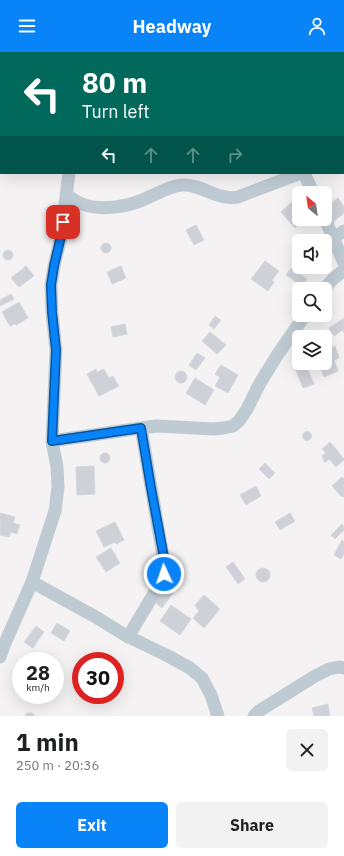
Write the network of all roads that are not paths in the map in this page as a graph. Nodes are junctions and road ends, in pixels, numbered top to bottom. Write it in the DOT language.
graph roads {
  1 [pos="68,174"];
  2 [pos="298,174"];
  3 [pos="304,174"];
  4 [pos="310,186"];
  5 [pos="66,194"];
  6 [pos="328,226"];
  7 [pos="344,231"];
  8 [pos="333,238"];
  9 [pos="344,263"];
  10 [pos="344,270"];
  11 [pos="330,282"];
  12 [pos="300,322"];
  13 [pos="141,428"];
  14 [pos="52,441"];
  15 [pos="32,582"];
  16 [pos="128,637"];
  17 [pos="0,657"];
  18 [pos="344,668"];
  19 [pos="218,716"];
  20 [pos="254,716"];
  1 -- 5 [label="street"];
  2 -- 5 [label="street"];
  3 -- 4 [label="street"];
  5 -- 14 [label="street"];
  6 -- 8 [label="street"];
  7 -- 8 [label="street"];
  8 -- 9 [label="street"];
  10 -- 11 [label="street"];
  12 -- 13 [label="street"];
  13 -- 14 [label="street"];
  13 -- 16 [label="street"];
  14 -- 15 [label="street"];
  15 -- 16 [label="street"];
  15 -- 17 [label="street"];
  16 -- 19 [label="street"];
  18 -- 20 [label="street"];
}
